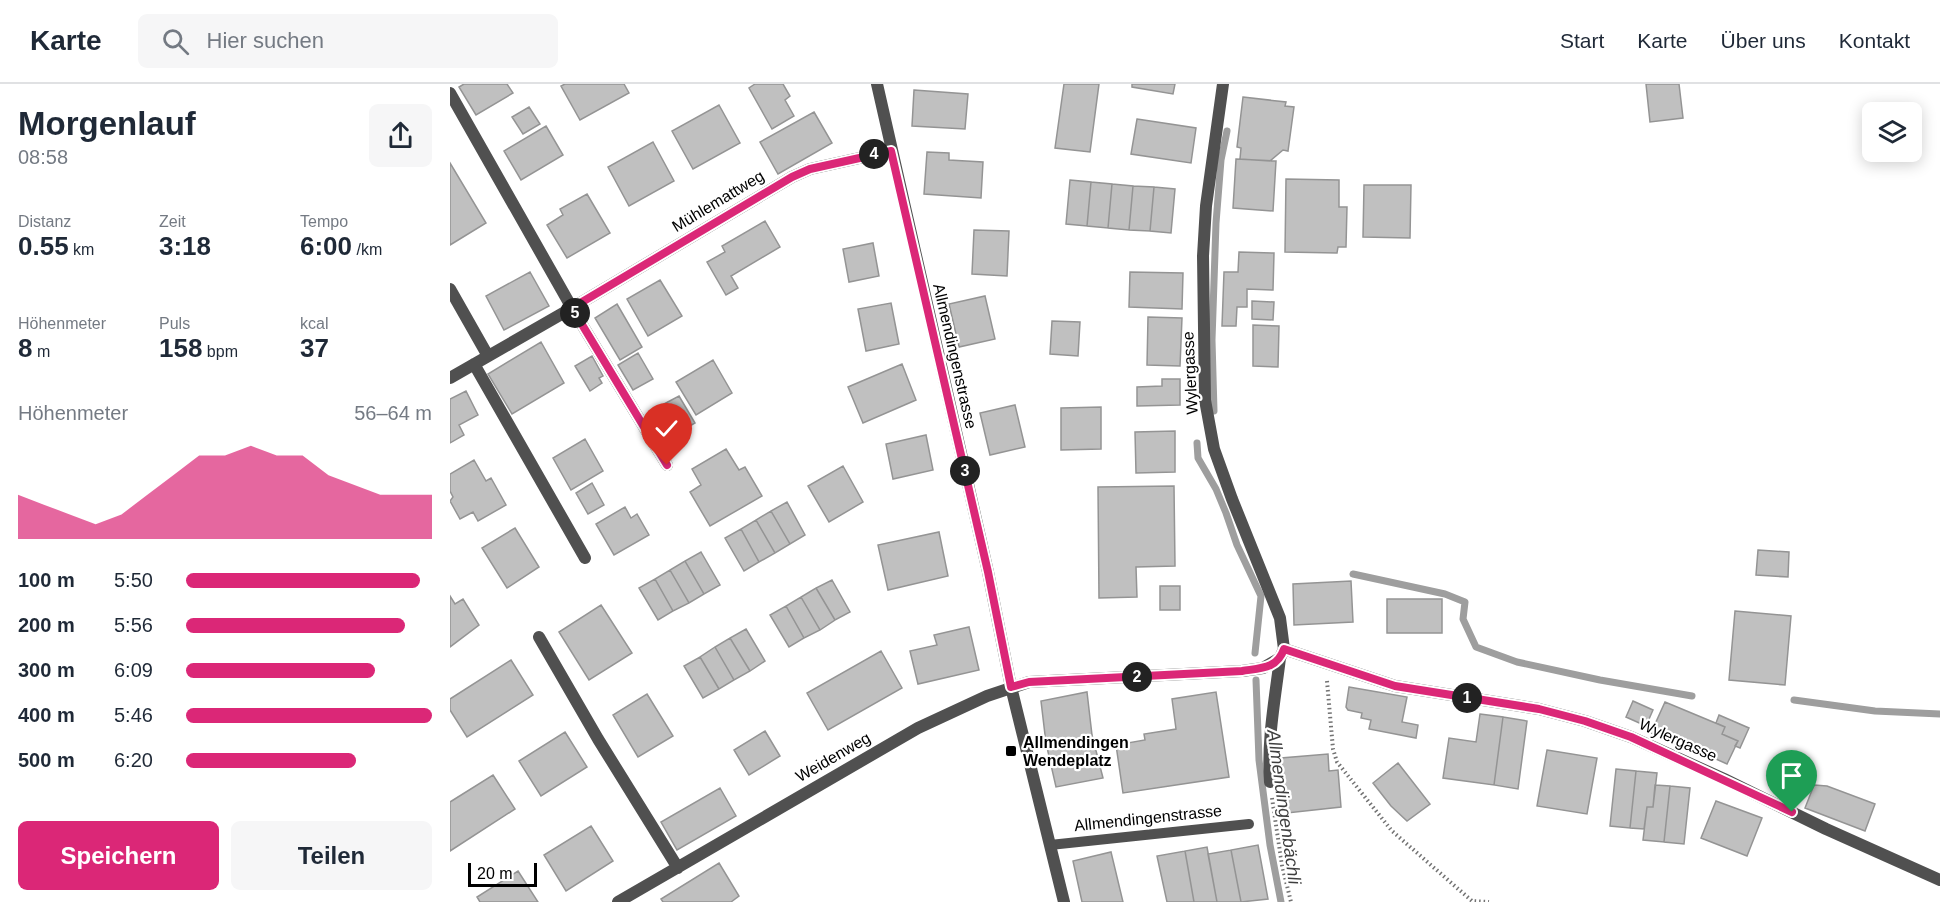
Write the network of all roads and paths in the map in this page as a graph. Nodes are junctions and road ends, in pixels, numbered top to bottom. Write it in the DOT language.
graph roads {
  1 [pos="877,84"];
  2 [pos="1223,84"];
  3 [pos="450,93"];
  4 [pos="891,151"];
  5 [pos="450,289"];
  6 [pos="572,308"];
  7 [pos="488,356"];
  8 [pos="474,364"];
  9 [pos="450,378"];
  10 [pos="667,465"];
  11 [pos="585,558"];
  12 [pos="539,637"];
  13 [pos="1282,653"];
  14 [pos="1321,663"];
  15 [pos="1011,687"];
  16 [pos="1270,782"];
  17 [pos="1249,824"];
  18 [pos="1050,845"];
  19 [pos="678,868"];
  20 [pos="1940,880"];
  21 [pos="618,902"];
  22 [pos="1064,902"];
  23 [pos="1291,902"];
  24 [pos="1489,902"];
  1 -- 4 [label="street, Allmendingenstrasse"];
  2 -- 13 [label="street, Wylergasse"];
  3 -- 6 [label="street"];
  4 -- 6 [label="street, Mühlemattweg"];
  4 -- 15 [label="street, Allmendingenstrasse"];
  5 -- 7 [label="street"];
  6 -- 7 [label="street, Mühlemattweg"];
  6 -- 10 [label="street"];
  7 -- 8 [label="street, Mühlemattweg"];
  8 -- 9 [label="street, Mühlemattweg"];
  8 -- 11 [label="street"];
  12 -- 19 [label="street"];
  13 -- 14 [label="street, Wylergasse"];
  13 -- 15 [label="street"];
  13 -- 16 [label="street"];
  14 -- 20 [label="street, Wylergasse"];
  14 -- 24 [label="path"];
  15 -- 18 [label="street, Allmendingenstrasse"];
  15 -- 19 [label="street, Weidenweg"];
  16 -- 23 [label="path"];
  17 -- 18 [label="lane, Allmendingenstrasse"];
  18 -- 22 [label="street, Allmendingenstrasse"];
  19 -- 21 [label="street, Weidenweg"];
}
